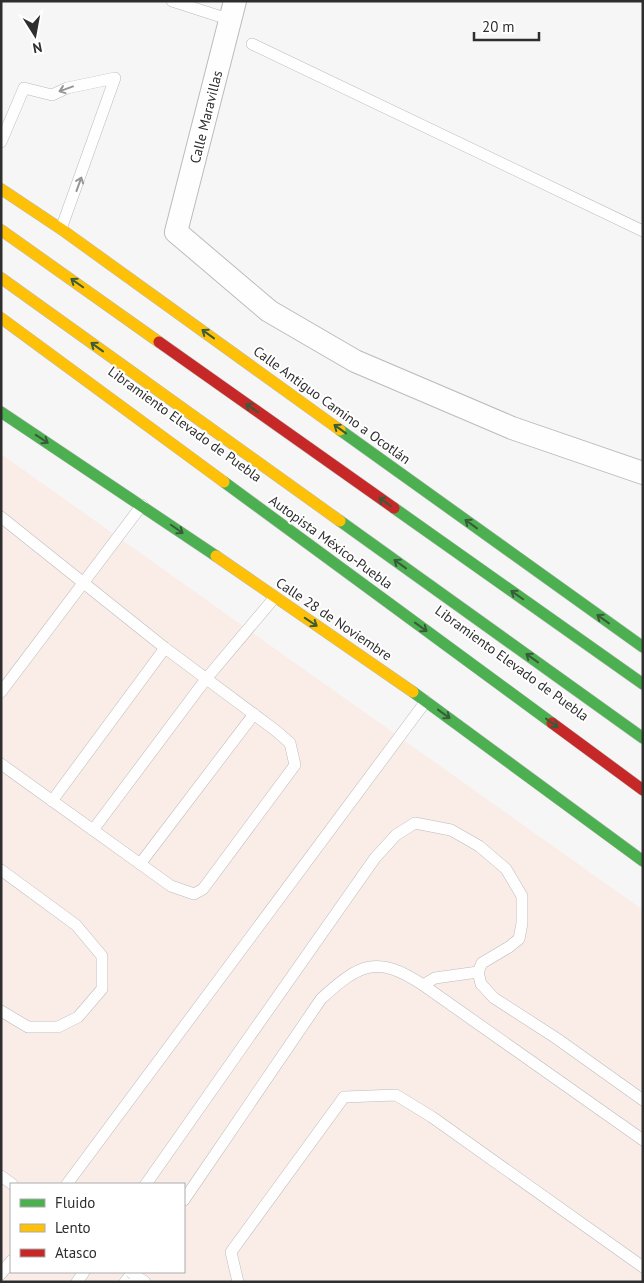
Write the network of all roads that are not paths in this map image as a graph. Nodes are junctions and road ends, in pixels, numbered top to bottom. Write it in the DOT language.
graph roads {
  1 [pos="172,1"];
  2 [pos="233,11"];
  3 [pos="252,44"];
  4 [pos="1,142"];
  5 [pos="1,189"];
  6 [pos="61,229"];
  7 [pos="1,230"];
  8 [pos="643,231"];
  9 [pos="1,278"];
  10 [pos="1,308"];
  11 [pos="1,318"];
  12 [pos="1,412"];
  13 [pos="643,473"];
  14 [pos="142,505"];
  15 [pos="2,519"];
  16 [pos="84,583"];
  17 [pos="275,597"];
  18 [pos="643,647"];
  19 [pos="165,648"];
  20 [pos="206,679"];
  21 [pos="643,684"];
  22 [pos="1,692"];
  23 [pos="426,701"];
  24 [pos="254,714"];
  25 [pos="643,738"];
  26 [pos="1,764"];
  27 [pos="643,776"];
  28 [pos="643,790"];
  29 [pos="52,801"];
  30 [pos="93,830"];
  31 [pos="643,860"];
  32 [pos="140,864"];
  33 [pos="1,870"];
  34 [pos="478,972"];
  35 [pos="423,985"];
  36 [pos="1,1011"];
  37 [pos="643,1100"];
  38 [pos="643,1140"];
  39 [pos="68,1183"];
  40 [pos="147,1183"];
  41 [pos="185,1199"];
  42 [pos="10,1262"];
  43 [pos="643,1267"];
  44 [pos="1,1274"];
  45 [pos="131,1275"];
  46 [pos="144,1282"];
  47 [pos="238,1282"];
  1 -- 2 [label="lane"];
  2 -- 13 [label="street, Calle Maravillas"];
  3 -- 8 [label="lane"];
  6 -- 4 [label="lane, one-way"];
  5 -- 6 [label="main road, Calle Antiguo Camino a Ocotlán"];
  18 -- 6 [label="main road, Calle Antiguo Camino a Ocotlán, one-way"];
  21 -- 7 [label="main road, one-way"];
  25 -- 9 [label="main road, Libramiento Elevado de Puebla, one-way"];
  10 -- 27 [label="main road, Libramiento Elevado de Puebla"];
  11 -- 28 [label="main road, Autopista México-Puebla, one-way"];
  12 -- 14 [label="main road, Calle 28 de Noviembre, one-way"];
  14 -- 16 [label="lane"];
  14 -- 17 [label="main road, Calle 28 de Noviembre, one-way"];
  15 -- 16 [label="lane"];
  16 -- 19 [label="lane"];
  16 -- 22 [label="lane"];
  17 -- 20 [label="lane"];
  17 -- 23 [label="main road, Calle 28 de Noviembre, one-way"];
  19 -- 20 [label="lane"];
  19 -- 29 [label="lane"];
  20 -- 24 [label="lane"];
  20 -- 30 [label="lane"];
  23 -- 31 [label="main road, Calle 28 de Noviembre, one-way"];
  23 -- 39 [label="lane"];
  24 -- 32 [label="lane"];
  24 -- 32 [label="lane"];
  26 -- 29 [label="lane"];
  29 -- 30 [label="lane"];
  30 -- 32 [label="lane"];
  33 -- 36 [label="lane"];
  34 -- 35 [label="lane"];
  34 -- 37 [label="lane"];
  34 -- 40 [label="lane"];
  35 -- 38 [label="lane"];
  35 -- 41 [label="lane"];
  42 -- 44 [label="lane"];
  43 -- 47 [label="lane"];
  45 -- 46 [label="lane"];
}
